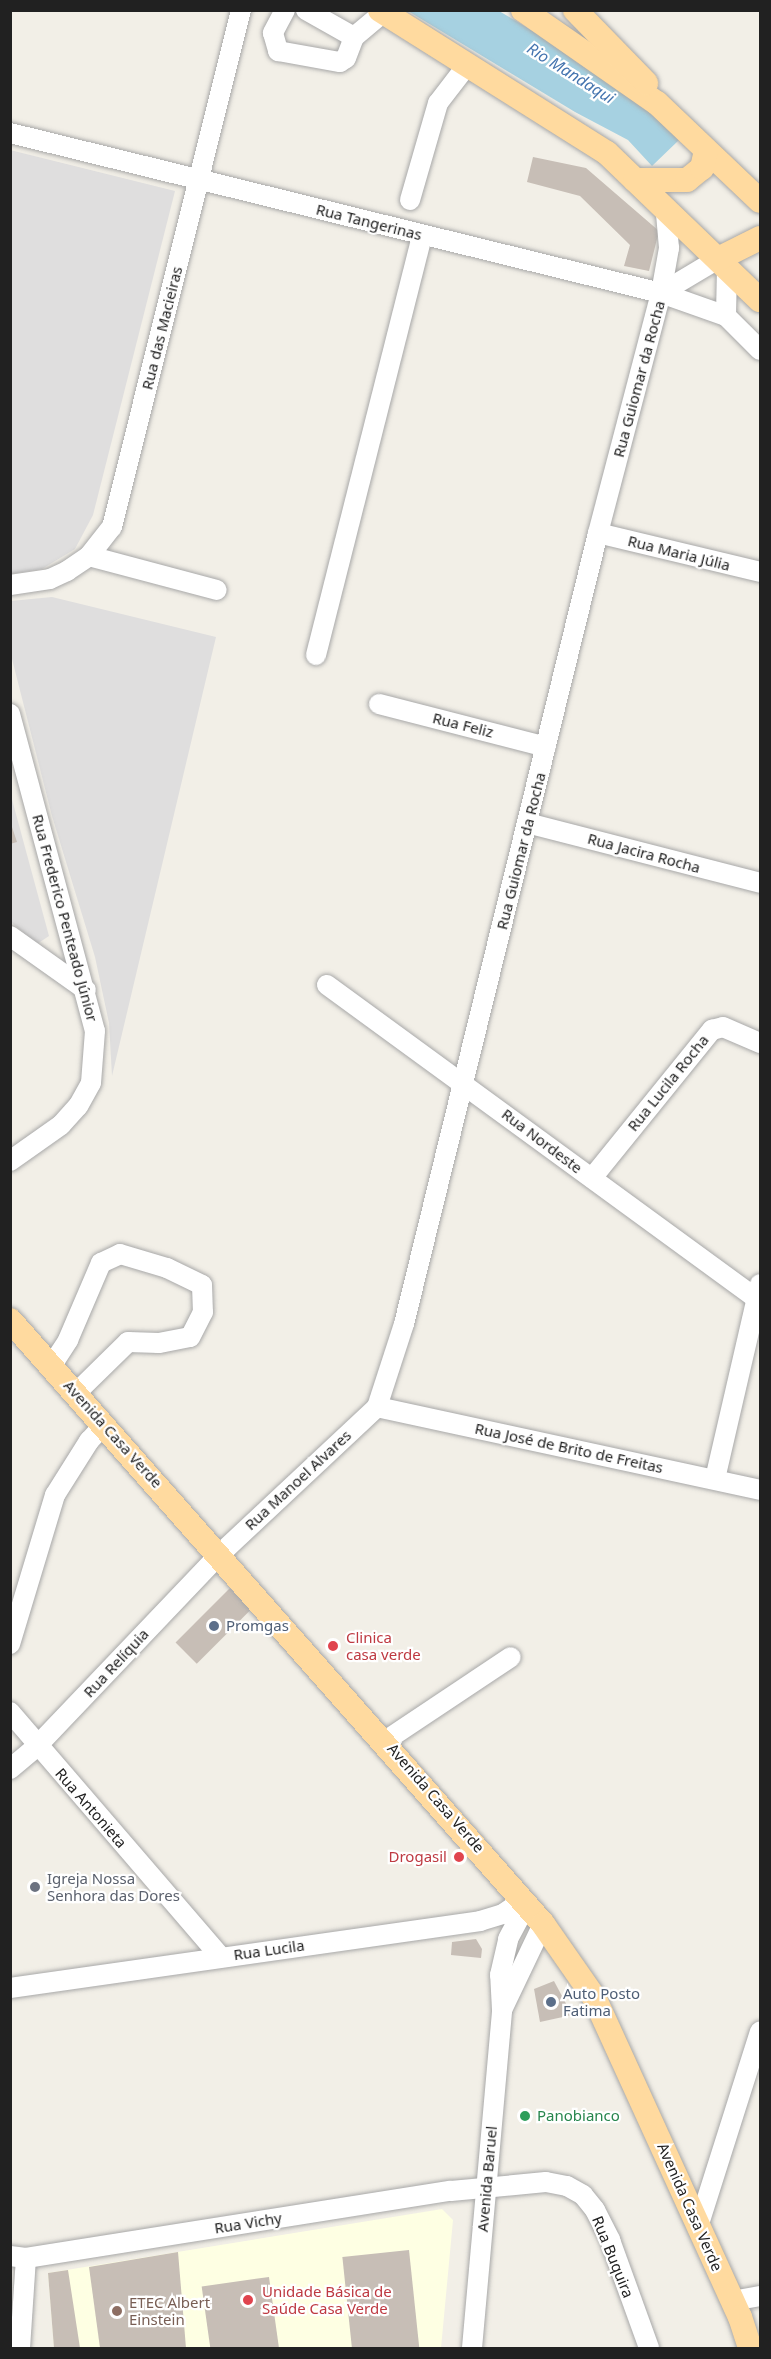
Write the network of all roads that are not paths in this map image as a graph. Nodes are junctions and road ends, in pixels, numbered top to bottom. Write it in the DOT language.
graph roads {
  1 [pos="241,10"];
  2 [pos="285,10"];
  3 [pos="306,10"];
  4 [pos="523,10"];
  5 [pos="575,10"];
  6 [pos="382,12"];
  7 [pos="354,37"];
  8 [pos="468,64"];
  9 [pos="657,104"];
  10 [pos="10,133"];
  11 [pos="706,150"];
  12 [pos="198,180"];
  13 [pos="634,180"];
  14 [pos="410,200"];
  15 [pos="760,201"];
  16 [pos="666,210"];
  17 [pos="422,236"];
  18 [pos="760,238"];
  19 [pos="722,264"];
  20 [pos="661,294"];
  21 [pos="760,300"];
  22 [pos="726,316"];
  23 [pos="760,350"];
  24 [pos="598,533"];
  25 [pos="89,556"];
  26 [pos="760,572"];
  27 [pos="10,585"];
  28 [pos="217,590"];
  29 [pos="316,655"];
  30 [pos="379,704"];
  31 [pos="10,714"];
  32 [pos="546,747"];
  33 [pos="527,823"];
  34 [pos="760,883"];
  35 [pos="10,936"];
  36 [pos="327,985"];
  37 [pos="87,990"];
  38 [pos="760,1043"];
  39 [pos="463,1082"];
  40 [pos="10,1161"];
  41 [pos="592,1178"];
  42 [pos="759,1291"];
  43 [pos="10,1320"];
  44 [pos="52,1365"];
  45 [pos="76,1393"];
  46 [pos="377,1407"];
  47 [pos="104,1425"];
  48 [pos="715,1479"];
  49 [pos="760,1490"];
  50 [pos="220,1554"];
  51 [pos="10,1644"];
  52 [pos="511,1657"];
  53 [pos="10,1712"];
  54 [pos="385,1740"];
  55 [pos="37,1746"];
  56 [pos="10,1769"];
  57 [pos="525,1902"];
  58 [pos="543,1924"];
  59 [pos="221,1957"];
  60 [pos="10,1988"];
  61 [pos="502,2010"];
  62 [pos="760,2032"];
  63 [pos="752,2090"];
  64 [pos="486,2187"];
  65 [pos="698,2227"];
  66 [pos="18,2257"];
  67 [pos="760,2296"];
  68 [pos="732,2301"];
  69 [pos="20,2349"];
  70 [pos="472,2349"];
  71 [pos="649,2349"];
  72 [pos="750,2349"];
  1 -- 12 [label="street, Rua das Macieiras"];
  2 -- 7 [label="street"];
  3 -- 7 [label="street"];
  4 -- 9 [label="main road"];
  5 -- 9 [label="main road"];
  6 -- 7 [label="street"];
  6 -- 8 [label="main road"];
  8 -- 13 [label="main road"];
  8 -- 14 [label="street"];
  9 -- 11 [label="main road"];
  10 -- 12 [label="street, Rua Tangerinas"];
  11 -- 13 [label="main road"];
  11 -- 15 [label="main road"];
  12 -- 17 [label="street, Rua Tangerinas"];
  12 -- 25 [label="street, Rua das Macieiras"];
  13 -- 16 [label="main road"];
  16 -- 19 [label="main road"];
  16 -- 20 [label="street, Rua Guiomar da Rocha"];
  17 -- 20 [label="street, Rua Tangerinas"];
  17 -- 29 [label="street"];
  18 -- 19 [label="main road"];
  19 -- 20 [label="street, Rua Guiomar da Rocha"];
  19 -- 21 [label="main road"];
  19 -- 22 [label="street"];
  20 -- 22 [label="street, Rua Tangerinas"];
  20 -- 24 [label="street, Rua Guiomar da Rocha"];
  22 -- 23 [label="street, Rua Tangerinas"];
  24 -- 26 [label="street, Rua Maria Júlia"];
  24 -- 32 [label="street, Rua Guiomar da Rocha"];
  25 -- 27 [label="street, Rua das Macieiras"];
  25 -- 28 [label="street"];
  30 -- 32 [label="street, Rua Feliz"];
  31 -- 37 [label="street, Rua Frederico Penteado Júnior"];
  32 -- 33 [label="street, Rua Guiomar da Rocha"];
  33 -- 34 [label="street, Rua Jacira Rocha"];
  33 -- 39 [label="street, Rua Guiomar da Rocha"];
  35 -- 37 [label="street"];
  36 -- 39 [label="street, Rua Nordeste"];
  37 -- 40 [label="street, Rua Frederico Penteado Júnior"];
  38 -- 41 [label="street, Rua Lucila Rocha"];
  39 -- 41 [label="street, Rua Nordeste"];
  39 -- 46 [label="street, Rua Guiomar da Rocha"];
  41 -- 42 [label="street, Rua Nordeste"];
  42 -- 48 [label="street"];
  43 -- 44 [label="main road, Avenida Casa Verde"];
  44 -- 45 [label="main road, Avenida Casa Verde"];
  44 -- 45 [label="street"];
  45 -- 47 [label="main road, Avenida Casa Verde"];
  46 -- 48 [label="street, Rua José de Brito de Freitas"];
  46 -- 50 [label="street, Rua Manoel Alvares"];
  47 -- 50 [label="main road, Avenida Casa Verde"];
  47 -- 51 [label="street"];
  48 -- 49 [label="street, Rua José de Brito de Freitas"];
  50 -- 54 [label="main road, Avenida Casa Verde"];
  50 -- 55 [label="street, Rua Relíquia"];
  52 -- 54 [label="street"];
  53 -- 55 [label="street, Rua Antonieta"];
  54 -- 57 [label="main road, Avenida Casa Verde"];
  55 -- 56 [label="street, Rua Relíquia"];
  55 -- 59 [label="street, Rua Antonieta"];
  57 -- 58 [label="main road, Avenida Casa Verde"];
  57 -- 59 [label="street, Rua Lucila"];
  57 -- 61 [label="street, Avenida Baruel"];
  58 -- 61 [label="street, Avenida Baruel"];
  58 -- 65 [label="main road, Avenida Casa Verde"];
  59 -- 60 [label="street, Rua Lucila"];
  61 -- 64 [label="street, Avenida Baruel"];
  62 -- 63 [label="street"];
  63 -- 65 [label="street"];
  64 -- 66 [label="street, Rua Vichy"];
  64 -- 70 [label="street, Avenida Baruel"];
  64 -- 71 [label="street, Rua Buquira"];
  65 -- 68 [label="main road, Avenida Casa Verde"];
  66 -- 69 [label="street"];
  67 -- 68 [label="street"];
  68 -- 72 [label="main road, Avenida Casa Verde"];
}
